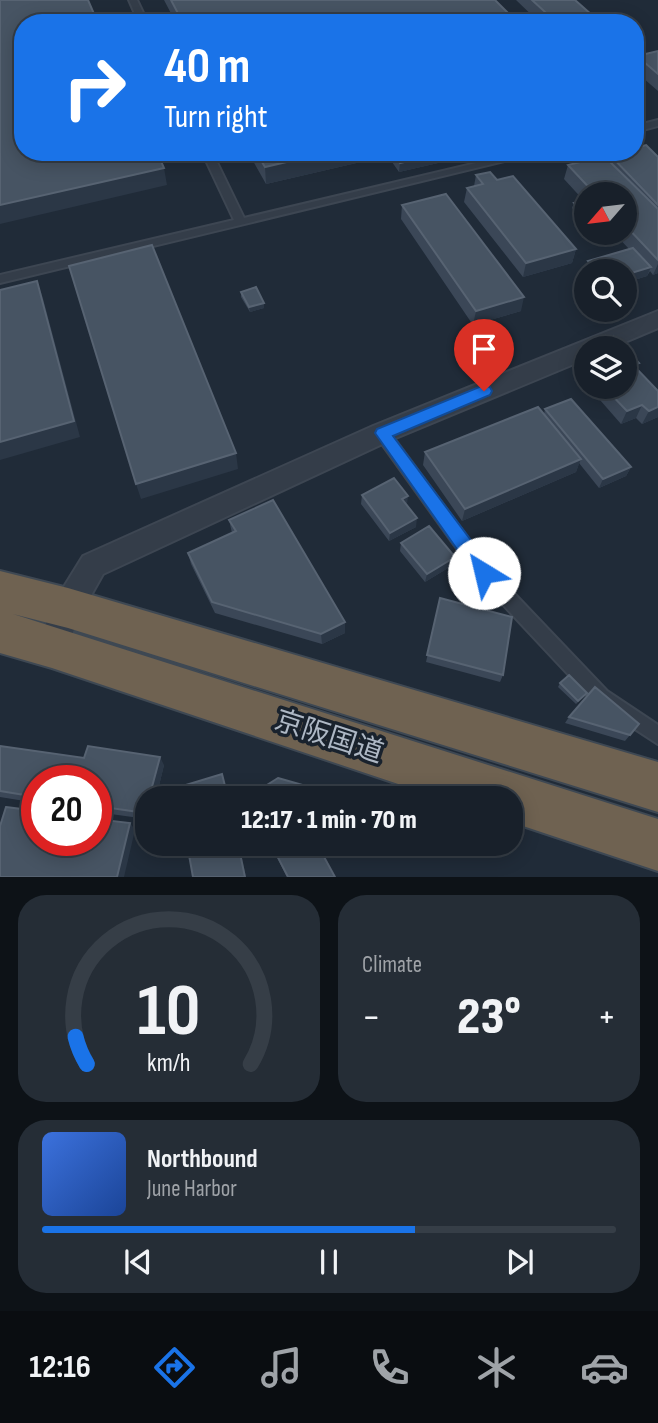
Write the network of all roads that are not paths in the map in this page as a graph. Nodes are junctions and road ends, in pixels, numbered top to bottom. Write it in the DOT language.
graph roads {
  1 [pos="211,161"];
  2 [pos="499,161"];
  3 [pos="241,223"];
  4 [pos="0,279"];
  5 [pos="658,319"];
  6 [pos="618,336"];
  7 [pos="574,354"];
  8 [pos="383,433"];
  9 [pos="0,591"];
  10 [pos="60,627"];
  11 [pos="0,632"];
  12 [pos="658,735"];
  13 [pos="658,787"];
  14 [pos="658,845"];
  1 -- 3 [label="lane"];
  2 -- 3 [label="lane"];
  3 -- 4 [label="lane"];
  5 -- 6 [label="street"];
  7 -- 8 [label="street"];
  8 -- 10 [label="street"];
  8 -- 12 [label="lane"];
  9 -- 10 [label="highway, 京阪国道"];
  10 -- 11 [label="highway, 京阪国道"];
  10 -- 13 [label="highway, 京阪国道"];
  10 -- 14 [label="highway, 京阪国道"];
}
